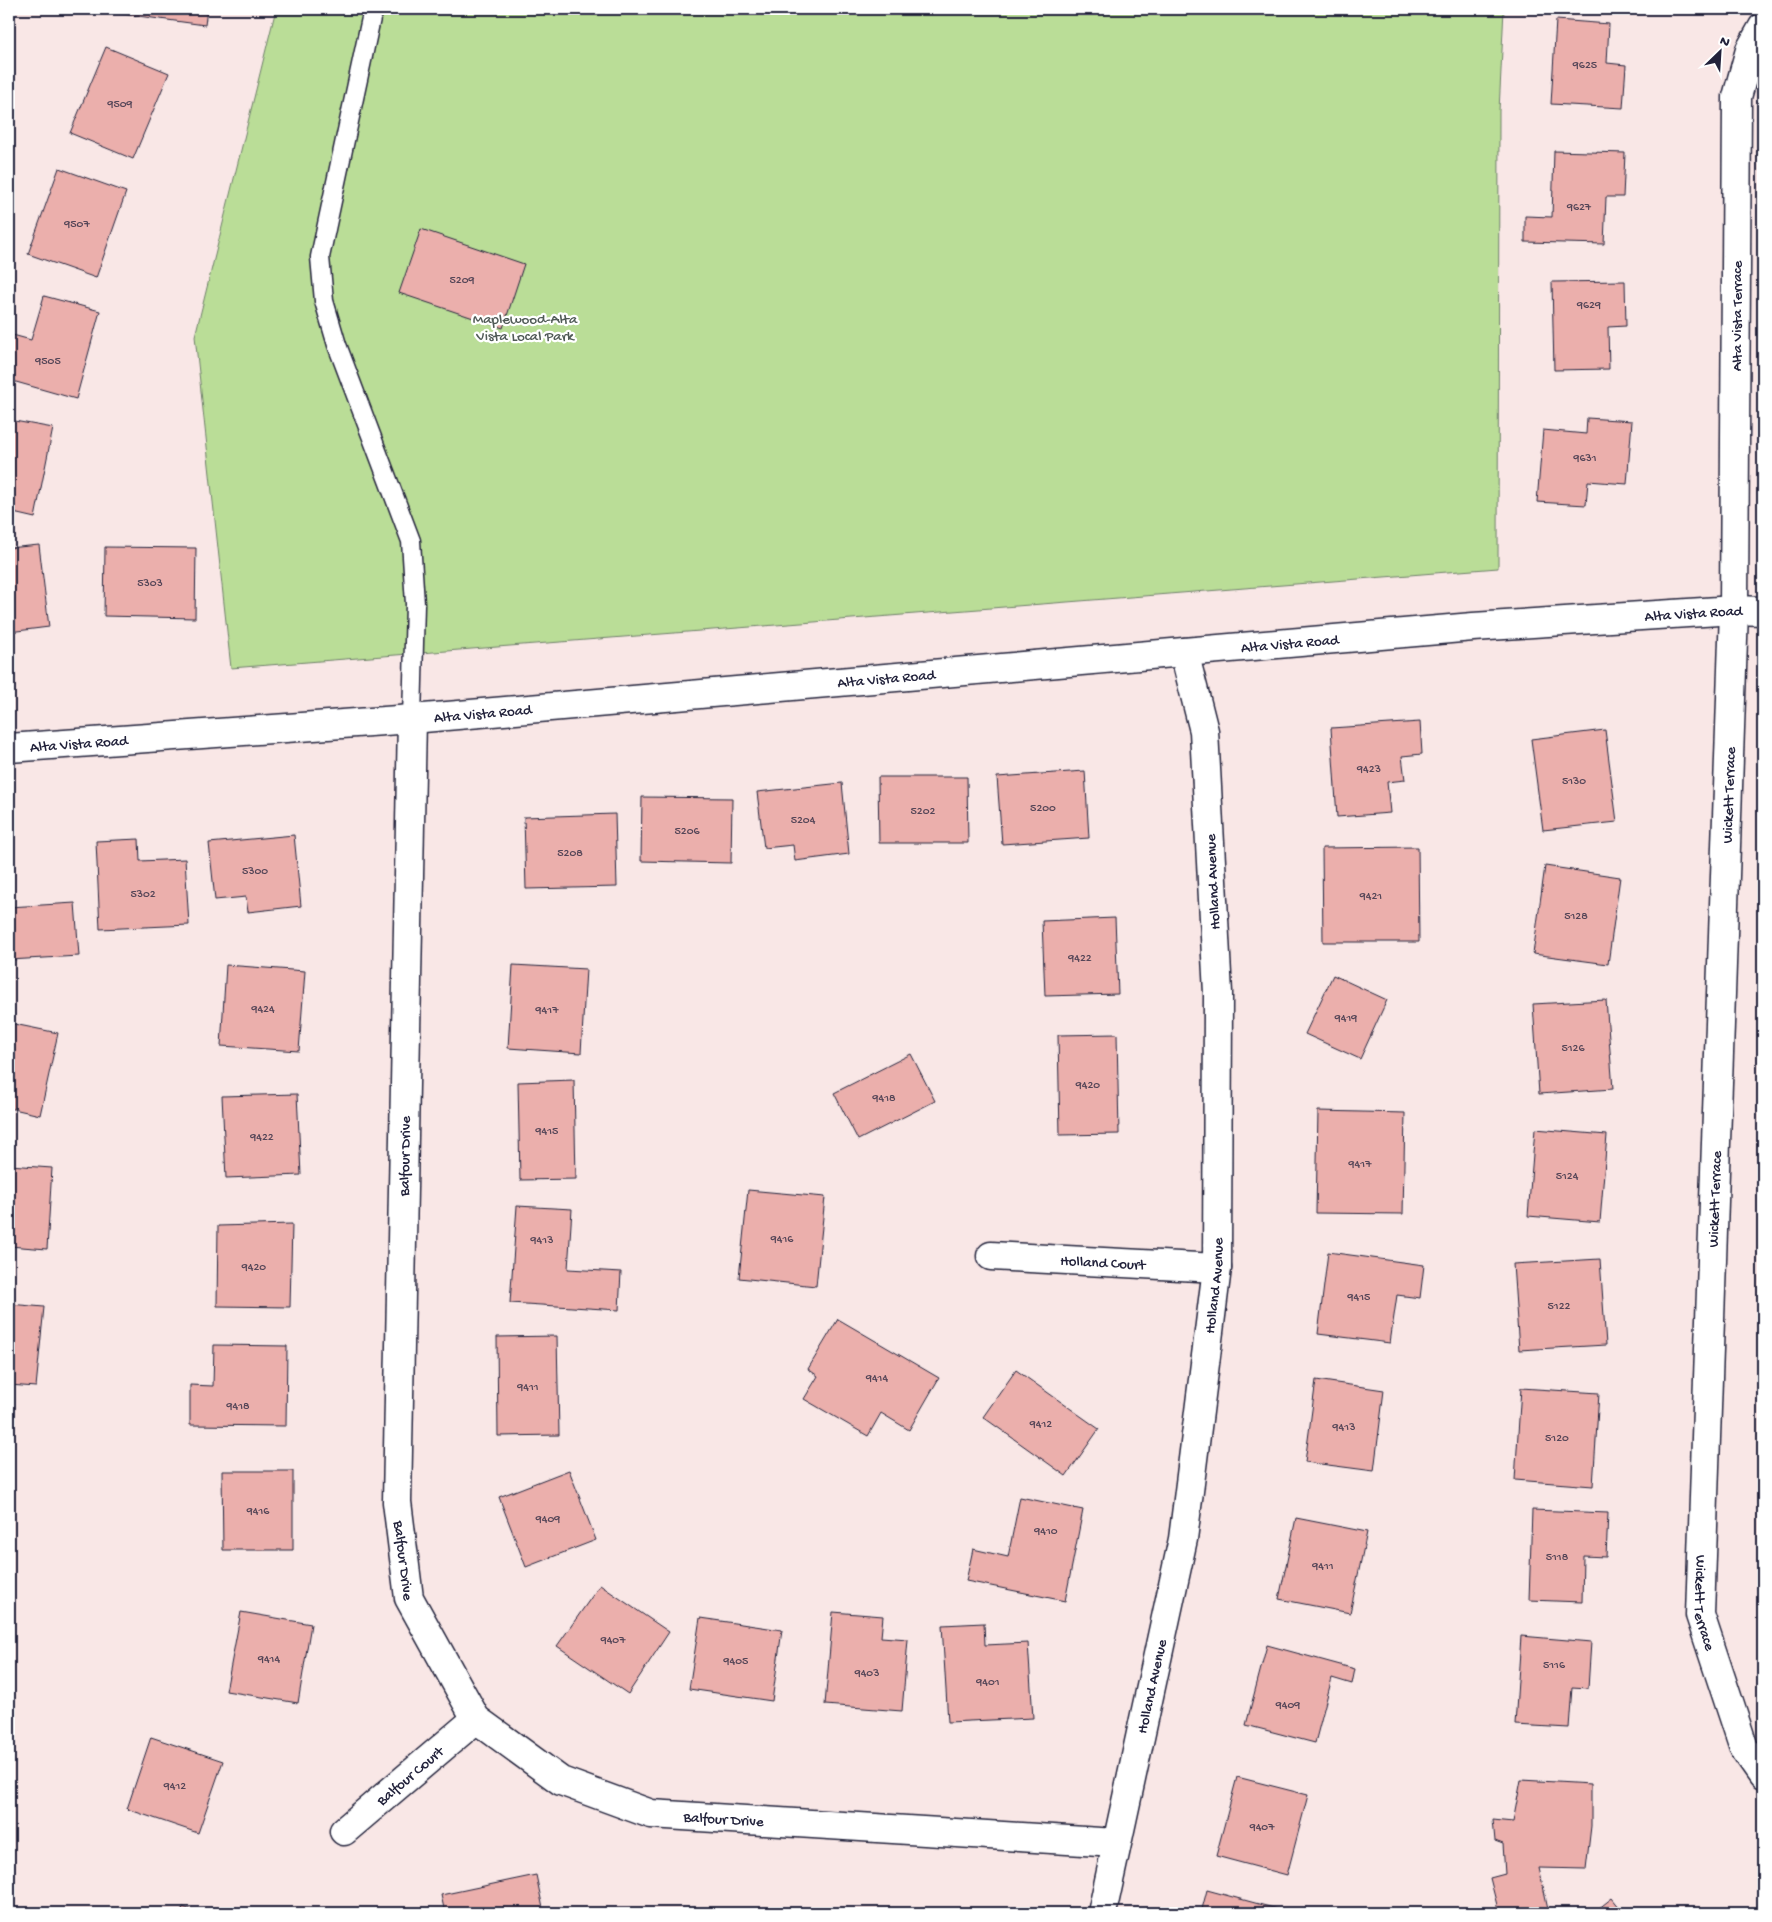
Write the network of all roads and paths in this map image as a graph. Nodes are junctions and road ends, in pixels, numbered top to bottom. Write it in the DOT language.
graph roads {
  1 [pos="373,9"];
  2 [pos="1763,27"];
  3 [pos="1734,610"];
  4 [pos="1763,611"];
  5 [pos="1184,652"];
  6 [pos="412,719"];
  7 [pos="9,748"];
  8 [pos="990,1256"];
  9 [pos="1217,1268"];
  10 [pos="476,1719"];
  11 [pos="1763,1775"];
  12 [pos="344,1831"];
  13 [pos="1116,1843"];
  14 [pos="1102,1913"];
  1 -- 6 [label="lane"];
  2 -- 3 [label="street, Alta Vista Terrace"];
  3 -- 4 [label="street, Alta Vista Road"];
  3 -- 5 [label="street, Alta Vista Road"];
  3 -- 11 [label="street, Wickett Terrace"];
  5 -- 6 [label="street, Alta Vista Road"];
  5 -- 9 [label="street, Holland Avenue"];
  6 -- 7 [label="street, Alta Vista Road"];
  6 -- 10 [label="street, Balfour Drive"];
  8 -- 9 [label="street, Holland Court"];
  9 -- 13 [label="street, Holland Avenue"];
  10 -- 12 [label="street, Balfour Court"];
  10 -- 13 [label="street, Balfour Drive"];
  13 -- 14 [label="street, Holland Avenue"];
}
